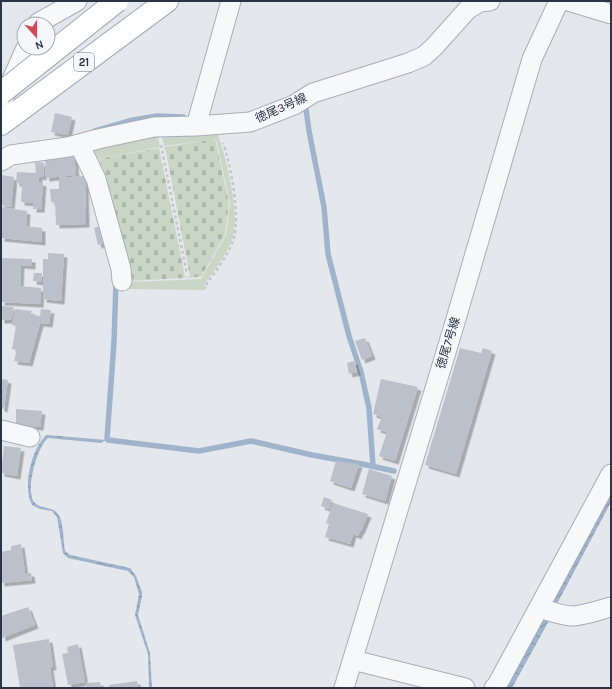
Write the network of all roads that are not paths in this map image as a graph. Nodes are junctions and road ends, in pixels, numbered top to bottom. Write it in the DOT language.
graph roads {
  1 [pos="48,1"];
  2 [pos="78,1"];
  3 [pos="117,1"];
  4 [pos="167,1"];
  5 [pos="231,1"];
  6 [pos="490,1"];
  7 [pos="559,1"];
  8 [pos="568,1"];
  9 [pos="611,14"];
  10 [pos="41,16"];
  11 [pos="52,16"];
  12 [pos="22,56"];
  13 [pos="1,93"];
  14 [pos="1,104"];
  15 [pos="1,124"];
  16 [pos="196,126"];
  17 [pos="79,144"];
  18 [pos="1,161"];
  19 [pos="122,281"];
  20 [pos="1,430"];
  21 [pos="30,436"];
  22 [pos="611,474"];
  23 [pos="611,607"];
  24 [pos="539,608"];
  25 [pos="353,660"];
  26 [pos="344,688"];
  27 [pos="465,688"];
  28 [pos="494,688"];
  1 -- 10 [label="street"];
  2 -- 11 [label="street"];
  3 -- 13 [label="main road, 21, bridge"];
  4 -- 15 [label="main road, 21"];
  5 -- 16 [label="street"];
  6 -- 16 [label="street, 徳尾3号線"];
  7 -- 25 [label="street, 徳尾7号線"];
  8 -- 9 [label="street"];
  12 -- 14 [label="street"];
  16 -- 17 [label="street, 徳尾3号線"];
  17 -- 18 [label="street, 徳尾3号線"];
  17 -- 19 [label="street"];
  20 -- 21 [label="street"];
  22 -- 24 [label="street"];
  23 -- 24 [label="street"];
  24 -- 28 [label="street"];
  25 -- 26 [label="street, 徳尾7号線"];
  25 -- 27 [label="street"];
}
